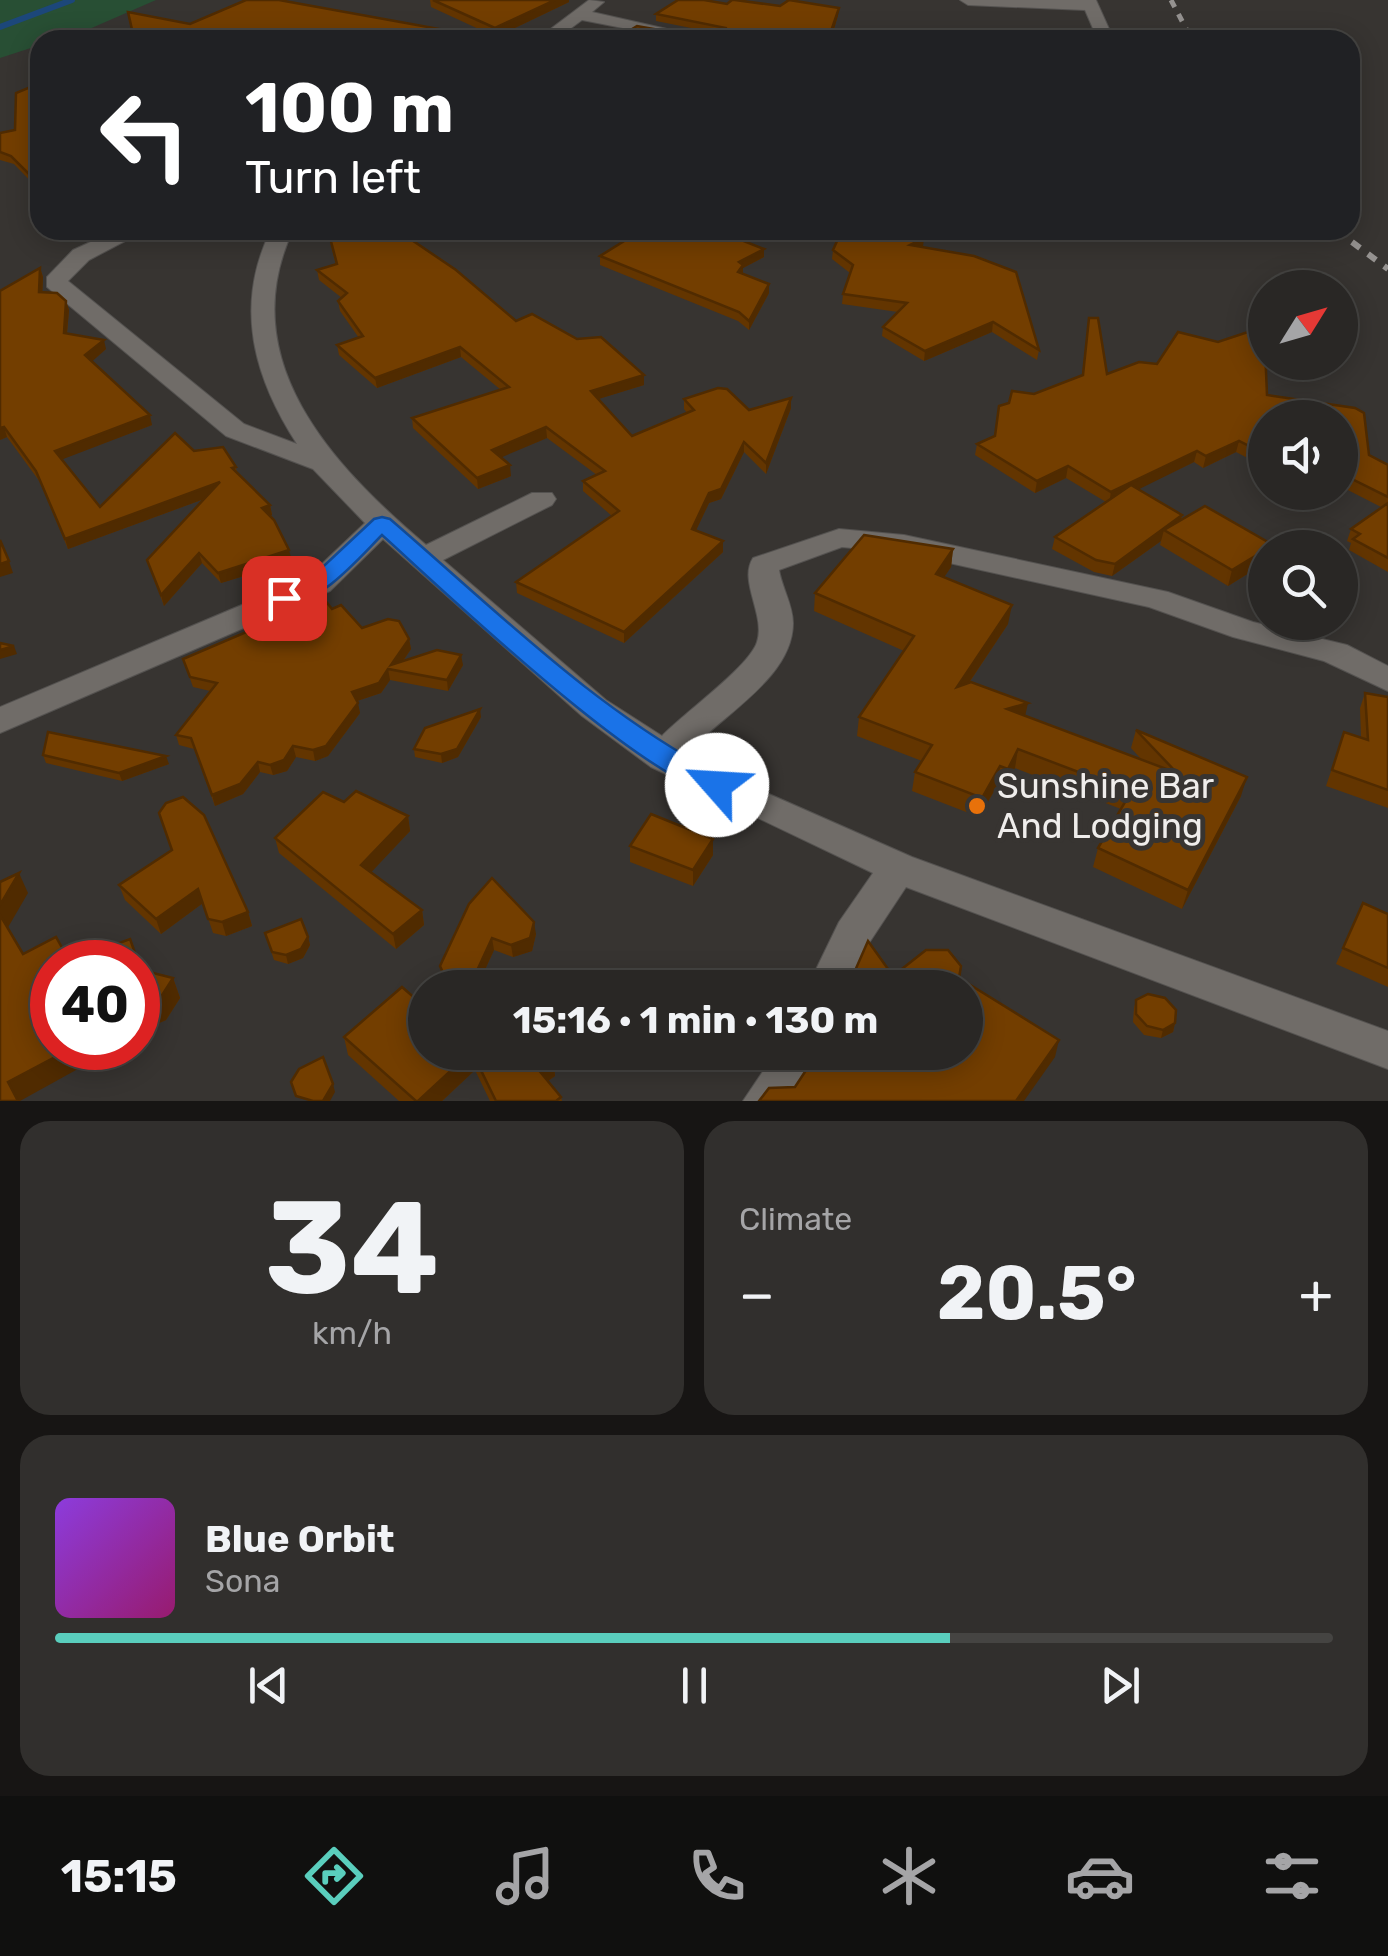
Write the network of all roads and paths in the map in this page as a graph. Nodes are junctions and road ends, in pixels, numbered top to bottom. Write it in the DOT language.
graph roads {
  1 [pos="598,0"];
  2 [pos="968,0"];
  3 [pos="1089,3"];
  4 [pos="580,15"];
  5 [pos="558,30"];
  6 [pos="666,30"];
  7 [pos="1101,30"];
  8 [pos="113,240"];
  9 [pos="277,240"];
  10 [pos="323,464"];
  11 [pos="542,499"];
  12 [pos="382,524"];
  13 [pos="424,558"];
  14 [pos="1388,680"];
  15 [pos="0,720"];
  16 [pos="664,758"];
  17 [pos="898,868"];
  18 [pos="836,970"];
  19 [pos="1388,1050"];
  20 [pos="788,1070"];
  21 [pos="765,1101"];
  1 -- 4 [label="street"];
  2 -- 3 [label="street"];
  3 -- 7 [label="street"];
  4 -- 5 [label="street"];
  4 -- 6 [label="street"];
  8 -- 10 [label="street"];
  9 -- 10 [label="street"];
  10 -- 12 [label="street"];
  11 -- 13 [label="street"];
  12 -- 13 [label="street"];
  12 -- 15 [label="street"];
  13 -- 16 [label="street"];
  14 -- 16 [label="street"];
  16 -- 17 [label="street"];
  17 -- 18 [label="street"];
  17 -- 19 [label="street"];
  20 -- 21 [label="street"];
}
